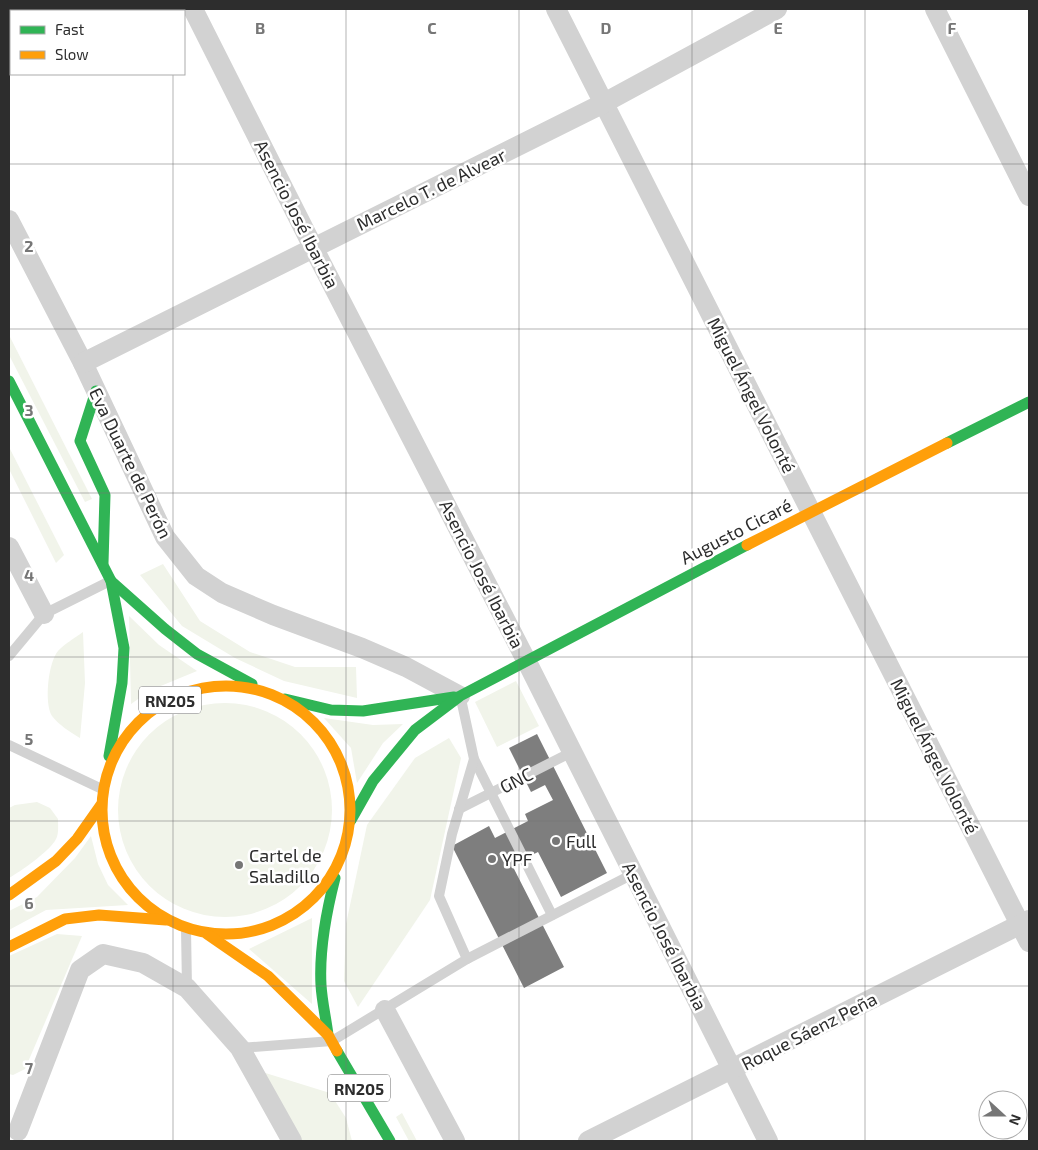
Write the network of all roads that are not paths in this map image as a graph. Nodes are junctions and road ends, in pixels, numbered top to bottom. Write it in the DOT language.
graph roads {
  1 [pos="193,9"];
  2 [pos="556,9"];
  3 [pos="777,9"];
  4 [pos="935,9"];
  5 [pos="604,103"];
  6 [pos="1029,196"];
  7 [pos="9,220"];
  8 [pos="313,248"];
  9 [pos="83,363"];
  10 [pos="9,381"];
  11 [pos="96,391"];
  12 [pos="1029,402"];
  13 [pos="811,511"];
  14 [pos="9,547"];
  15 [pos="103,565"];
  16 [pos="111,581"];
  17 [pos="44,614"];
  18 [pos="9,656"];
  19 [pos="526,660"];
  20 [pos="264,690"];
  21 [pos="460,696"];
  22 [pos="285,699"];
  23 [pos="9,744"];
  24 [pos="572,752"];
  25 [pos="474,759"];
  26 [pos="106,778"];
  27 [pos="104,790"];
  28 [pos="491,793"];
  29 [pos="101,804"];
  30 [pos="459,809"];
  31 [pos="350,820"];
  32 [pos="338,866"];
  33 [pos="633,874"];
  34 [pos="9,895"];
  35 [pos="552,915"];
  36 [pos="166,920"];
  37 [pos="186,929"];
  38 [pos="1026,929"];
  39 [pos="207,934"];
  40 [pos="9,947"];
  41 [pos="468,959"];
  42 [pos="186,988"];
  43 [pos="385,1010"];
  44 [pos="330,1038"];
  45 [pos="240,1048"];
  46 [pos="732,1070"];
  47 [pos="16,1129"];
  48 [pos="292,1141"];
  49 [pos="390,1141"];
  50 [pos="455,1141"];
  51 [pos="588,1141"];
  52 [pos="768,1141"];
  1 -- 8 [label="street, Asencio José Ibarbia"];
  2 -- 5 [label="street, Miguel Ángel Volonté"];
  3 -- 5 [label="street, Marcelo T. de Alvear"];
  4 -- 6 [label="street"];
  5 -- 8 [label="street, Marcelo T. de Alvear"];
  5 -- 13 [label="street, Miguel Ángel Volonté"];
  7 -- 9 [label="street, Eva Duarte de Perón"];
  8 -- 9 [label="street, Marcelo T. de Alvear"];
  8 -- 19 [label="street, Asencio José Ibarbia"];
  9 -- 11 [label="street, Eva Duarte de Perón"];
  10 -- 15 [label="main road, RN205"];
  11 -- 15 [label="main road"];
  11 -- 21 [label="street, Eva Duarte de Perón"];
  12 -- 13 [label="main road, Augusto Cicaré"];
  13 -- 19 [label="main road, Augusto Cicaré"];
  13 -- 38 [label="street, Miguel Ángel Volonté"];
  14 -- 17 [label="street"];
  15 -- 16 [label="main road, RN205"];
  16 -- 17 [label="lane"];
  16 -- 20 [label="main road, RN205"];
  16 -- 26 [label="main road, RN205"];
  17 -- 18 [label="lane"];
  19 -- 21 [label="main road, Augusto Cicaré"];
  19 -- 24 [label="street, Asencio José Ibarbia"];
  20 -- 22 [label="main road, RN205"];
  20 -- 26 [label="main road, RN205"];
  21 -- 22 [label="main road"];
  21 -- 25 [label="lane"];
  21 -- 31 [label="main road"];
  22 -- 31 [label="main road, RN205"];
  23 -- 27 [label="lane"];
  24 -- 28 [label="lane, GNC"];
  24 -- 33 [label="street, Asencio José Ibarbia"];
  25 -- 28 [label="lane"];
  25 -- 30 [label="lane"];
  26 -- 27 [label="main road, RN205"];
  27 -- 29 [label="main road, RN205"];
  28 -- 30 [label="lane, GNC"];
  28 -- 35 [label="lane"];
  29 -- 34 [label="main road"];
  29 -- 36 [label="main road, RN205"];
  30 -- 41 [label="lane"];
  31 -- 32 [label="main road, RN205"];
  32 -- 39 [label="main road, RN205"];
  32 -- 44 [label="main road, RN205"];
  33 -- 35 [label="lane"];
  33 -- 46 [label="street, Asencio José Ibarbia"];
  35 -- 41 [label="lane"];
  36 -- 37 [label="main road, RN205"];
  36 -- 40 [label="main road"];
  37 -- 39 [label="main road, RN205"];
  37 -- 42 [label="lane"];
  38 -- 46 [label="street, Roque Sáenz Peña"];
  39 -- 44 [label="main road, RN205"];
  41 -- 43 [label="lane"];
  42 -- 45 [label="street"];
  42 -- 47 [label="street"];
  43 -- 44 [label="lane"];
  43 -- 50 [label="street"];
  44 -- 45 [label="lane"];
  44 -- 49 [label="main road, RN205"];
  45 -- 48 [label="street"];
  46 -- 51 [label="street, Roque Sáenz Peña"];
  46 -- 52 [label="street, Asencio José Ibarbia"];
}
